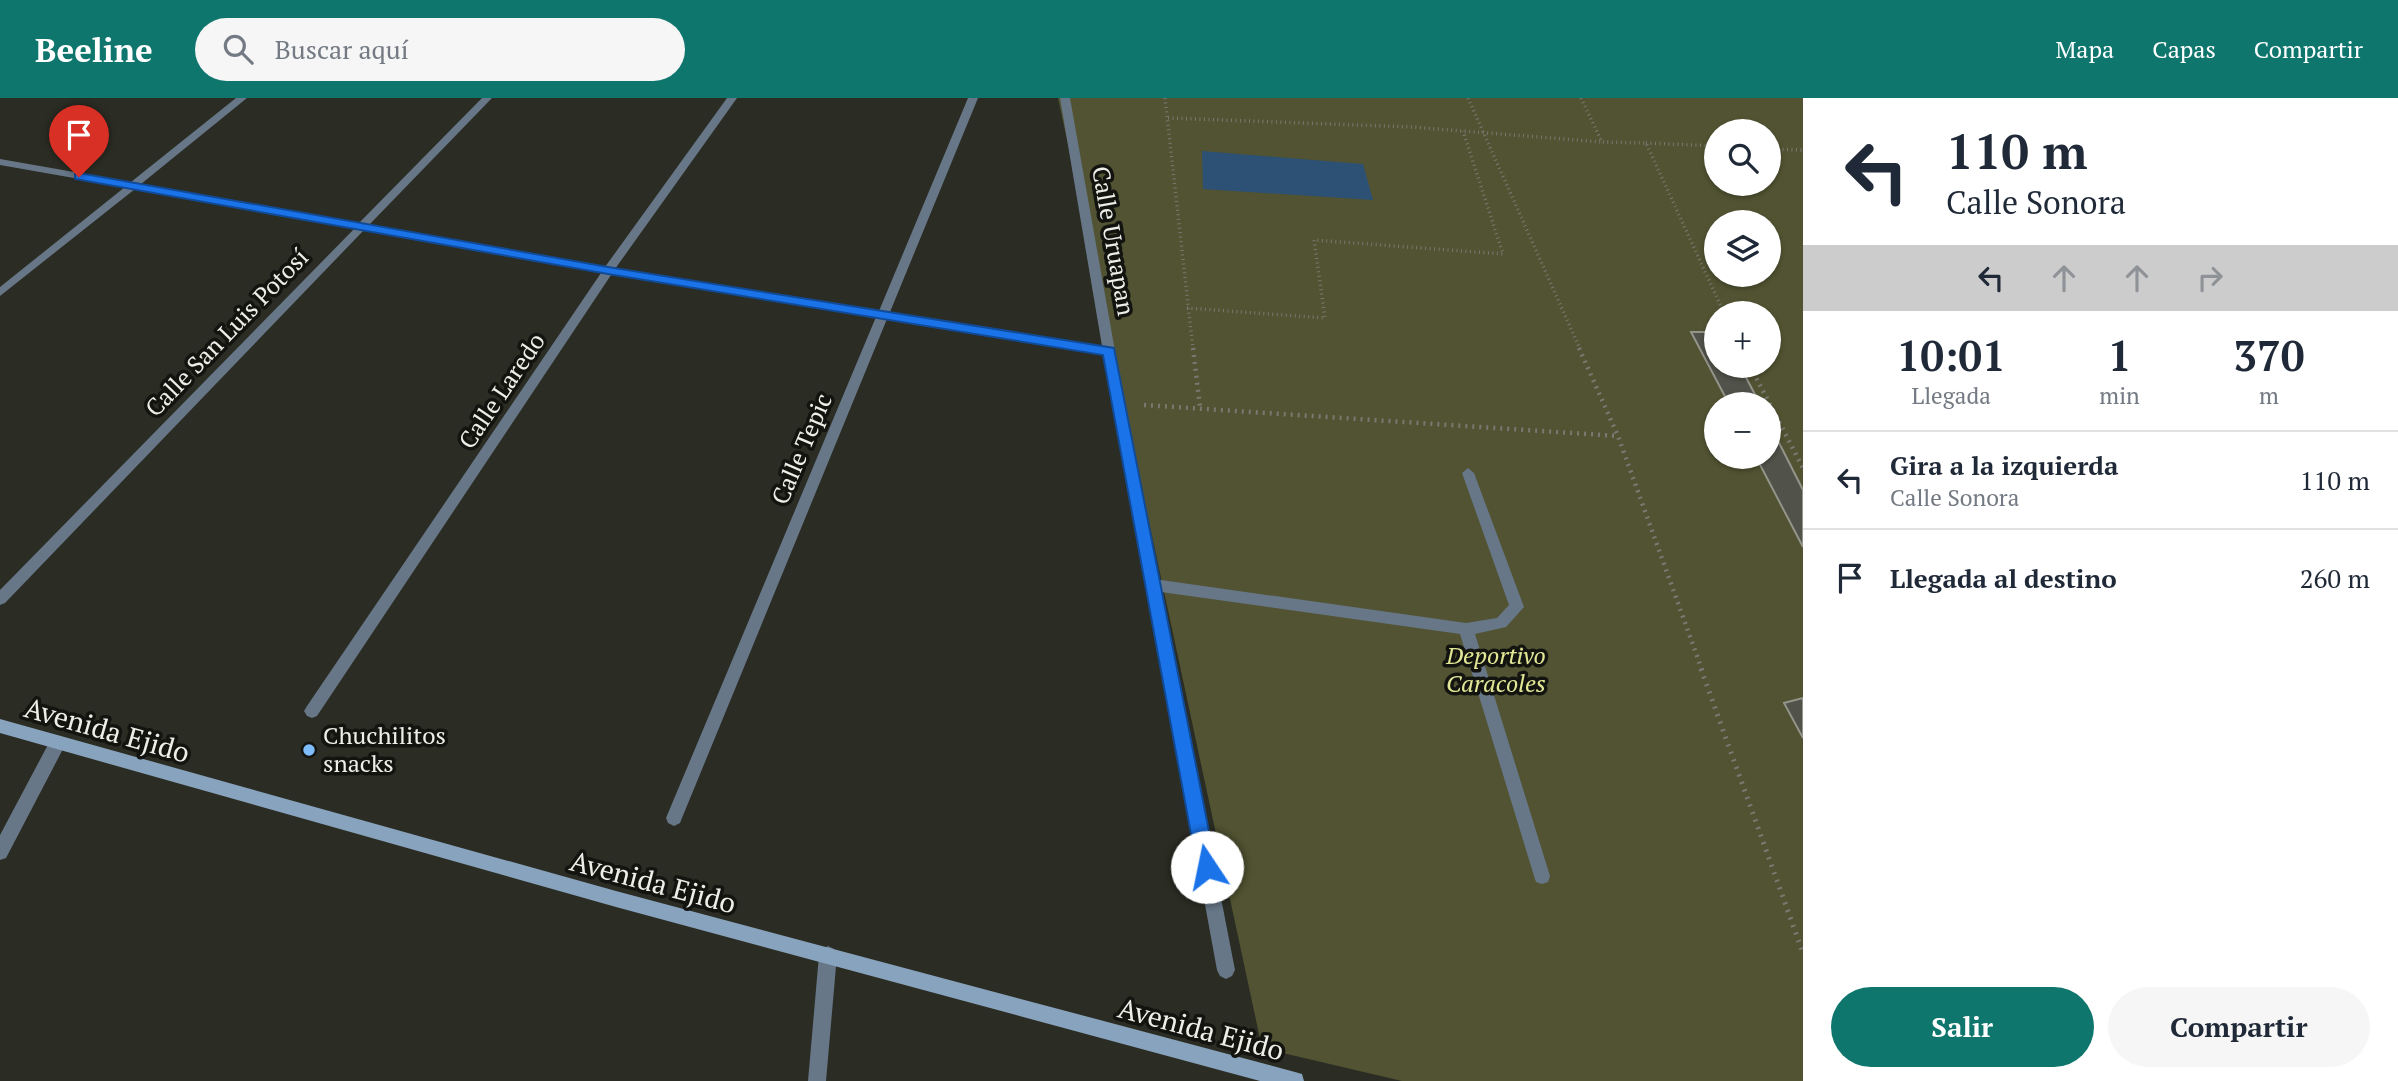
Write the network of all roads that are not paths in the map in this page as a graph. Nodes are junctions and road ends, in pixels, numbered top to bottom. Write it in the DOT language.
graph roads {
  1 [pos="242,98"];
  2 [pos="487,98"];
  3 [pos="732,98"];
  4 [pos="973,98"];
  5 [pos="1065,98"];
  6 [pos="0,162"];
  7 [pos="132,186"];
  8 [pos="359,226"];
  9 [pos="608,271"];
  10 [pos="0,293"];
  11 [pos="885,314"];
  12 [pos="1109,351"];
  13 [pos="1468,473"];
  14 [pos="1154,584"];
  15 [pos="0,599"];
  16 [pos="1466,629"];
  17 [pos="312,711"];
  18 [pos="0,726"];
  19 [pos="57,744"];
  20 [pos="674,818"];
  21 [pos="0,852"];
  22 [pos="1542,876"];
  23 [pos="828,955"];
  24 [pos="1226,970"];
  25 [pos="817,1081"];
  26 [pos="1295,1081"];
  1 -- 7 [label="street"];
  2 -- 8 [label="street, Calle San Luis Potosí"];
  3 -- 9 [label="street, Calle Laredo"];
  4 -- 11 [label="street, Calle Tepic"];
  5 -- 12 [label="street, Calle Uruapan"];
  6 -- 7 [label="street"];
  7 -- 8 [label="street"];
  7 -- 10 [label="street"];
  8 -- 9 [label="street"];
  8 -- 15 [label="street, Calle San Luis Potosí"];
  9 -- 11 [label="street"];
  9 -- 17 [label="street, Calle Laredo"];
  11 -- 12 [label="street"];
  11 -- 20 [label="street, Calle Tepic"];
  12 -- 14 [label="street, Calle Uruapan"];
  13 -- 16 [label="street"];
  14 -- 16 [label="street"];
  14 -- 24 [label="street, Calle Uruapan"];
  16 -- 22 [label="street"];
  18 -- 19 [label="main road, Avenida Ejido"];
  19 -- 21 [label="street"];
  19 -- 23 [label="main road, Avenida Ejido"];
  23 -- 25 [label="street"];
  23 -- 26 [label="main road, Avenida Ejido"];
}
